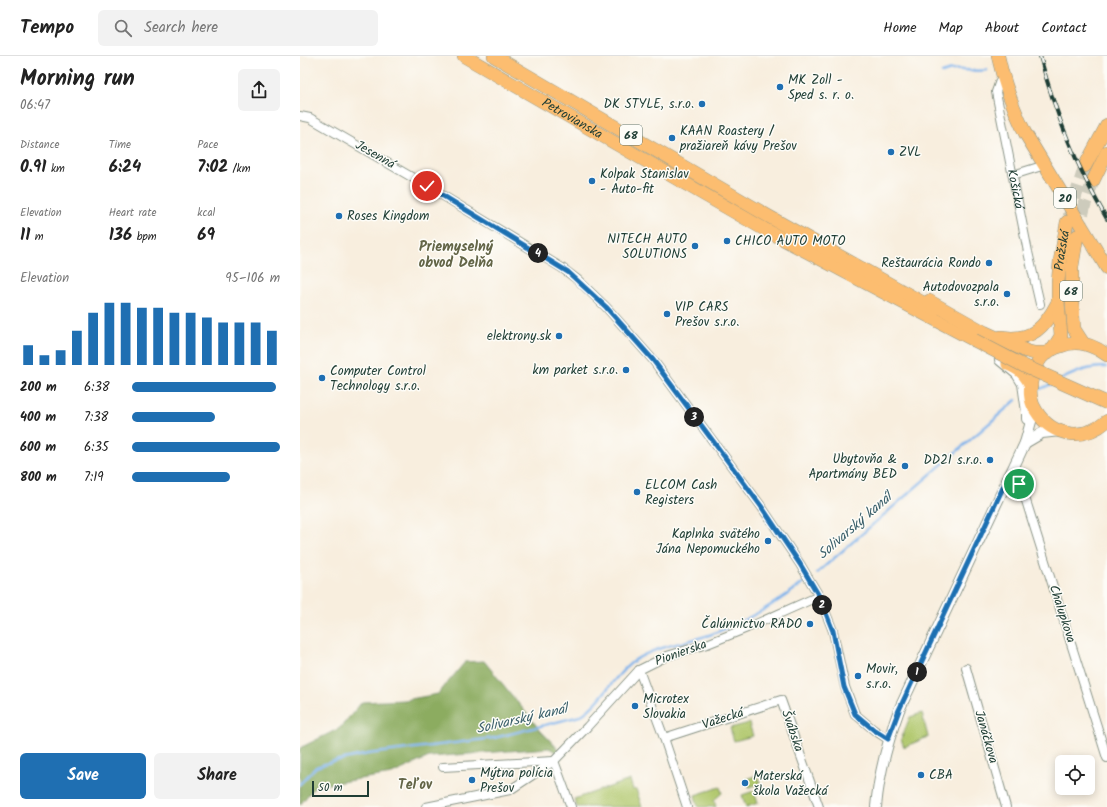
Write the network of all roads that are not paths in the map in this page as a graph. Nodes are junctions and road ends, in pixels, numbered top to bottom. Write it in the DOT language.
graph roads {
  1 [pos="464,56"];
  2 [pos="494,56"];
  3 [pos="998,56"];
  4 [pos="1002,75"];
  5 [pos="300,116"];
  6 [pos="1107,125"];
  7 [pos="1107,152"];
  8 [pos="1045,165"];
  9 [pos="1085,166"];
  10 [pos="1013,175"];
  11 [pos="1093,181"];
  12 [pos="1067,222"];
  13 [pos="764,229"];
  14 [pos="1077,236"];
  15 [pos="1107,268"];
  16 [pos="1058,302"];
  17 [pos="1040,304"];
  18 [pos="978,335"];
  19 [pos="1107,340"];
  20 [pos="1086,344"];
  21 [pos="1050,351"];
  22 [pos="1107,355"];
  23 [pos="1000,360"];
  24 [pos="1031,386"];
  25 [pos="1107,395"];
  26 [pos="1107,403"];
  27 [pos="1032,404"];
  28 [pos="1105,423"];
  29 [pos="1060,431"];
  30 [pos="1025,443"];
  31 [pos="1008,477"];
  32 [pos="819,596"];
  33 [pos="966,668"];
  34 [pos="639,670"];
  35 [pos="781,700"];
  36 [pos="664,738"];
  37 [pos="888,739"];
  38 [pos="1107,758"];
  39 [pos="554,761"];
  40 [pos="443,767"];
  41 [pos="426,807"];
  42 [pos="571,807"];
  43 [pos="688,807"];
  44 [pos="819,807"];
  45 [pos="876,807"];
  46 [pos="1006,807"];
  1 -- 13 [label="main road, Petrovianska / 68"];
  2 -- 18 [label="main road, Petrovianska / 68"];
  3 -- 4 [label="main road, Košická / 20"];
  4 -- 8 [label="main road, Košická / 20"];
  4 -- 10 [label="street, Košická"];
  5 -- 32 [label="street, Jesenná"];
  6 -- 9 [label="main road"];
  7 -- 11 [label="main road"];
  8 -- 10 [label="street"];
  8 -- 15 [label="main road, Košická / 20"];
  10 -- 17 [label="street, Košická"];
  12 -- 16 [label="main road, Pražská / 68"];
  13 -- 18 [label="main road"];
  13 -- 23 [label="main road, 68"];
  14 -- 20 [label="main road, Pražská / 68"];
  16 -- 18 [label="main road, 68"];
  16 -- 21 [label="main road, Pražská / 68"];
  18 -- 21 [label="main road"];
  18 -- 25 [label="main road"];
  18 -- 26 [label="main road, bridge"];
  19 -- 20 [label="main road"];
  20 -- 21 [label="main road"];
  20 -- 22 [label="main road"];
  21 -- 24 [label="main road, 68"];
  23 -- 24 [label="main road, 68"];
  23 -- 30 [label="street"];
  24 -- 27 [label="main road, 68"];
  27 -- 29 [label="main road"];
  27 -- 30 [label="street"];
  28 -- 29 [label="main road"];
  29 -- 30 [label="street"];
  30 -- 31 [label="street"];
  31 -- 37 [label="street"];
  31 -- 38 [label="street, Chalupkova"];
  32 -- 34 [label="street, Pionierska"];
  32 -- 37 [label="street"];
  33 -- 46 [label="street, Janáčkova"];
  34 -- 36 [label="street"];
  34 -- 39 [label="street, Pionierska"];
  35 -- 36 [label="street, Važecká"];
  35 -- 44 [label="street, Švábska"];
  36 -- 43 [label="street"];
  37 -- 45 [label="street"];
  39 -- 40 [label="street"];
  39 -- 41 [label="street, Pionierska"];
  39 -- 42 [label="street"];
}
